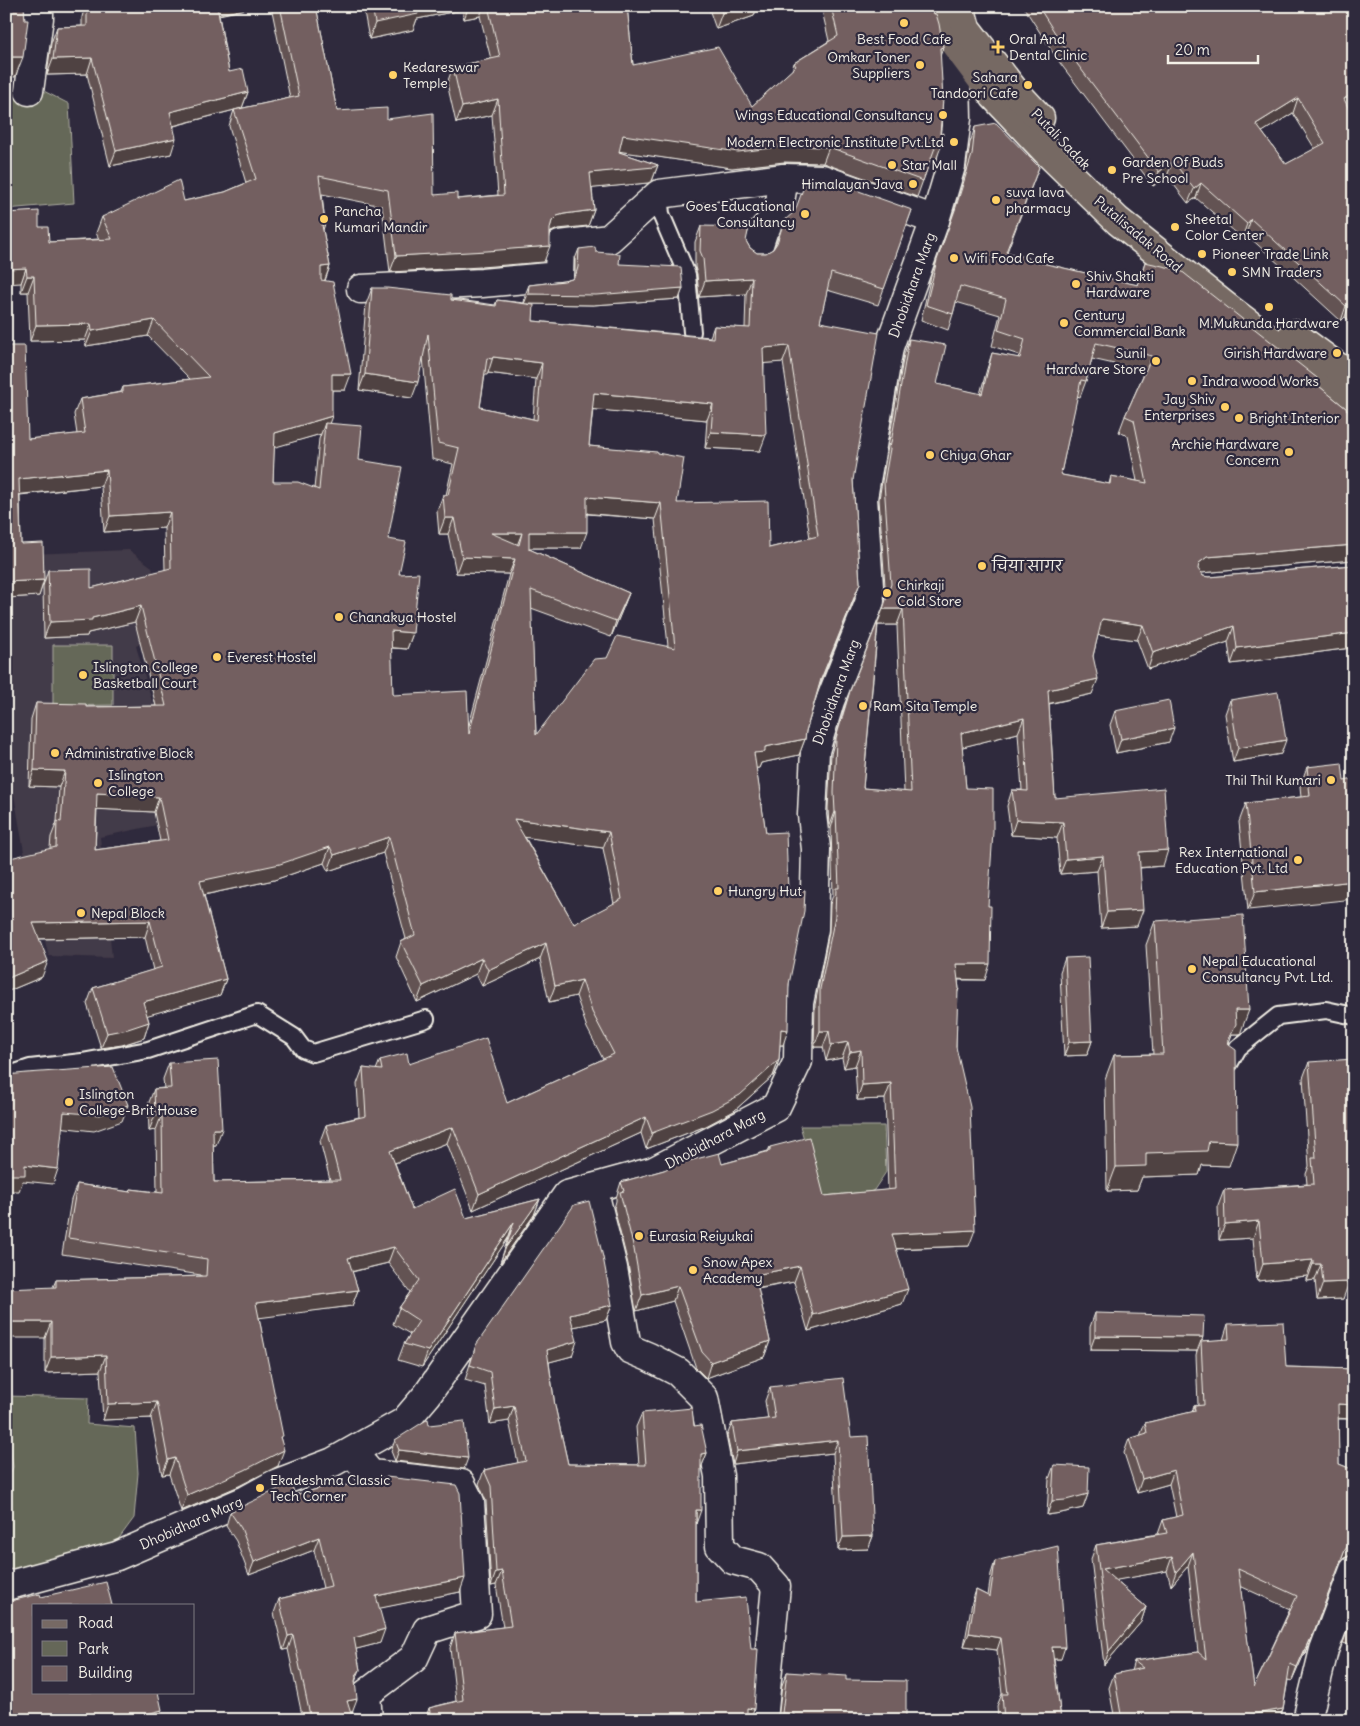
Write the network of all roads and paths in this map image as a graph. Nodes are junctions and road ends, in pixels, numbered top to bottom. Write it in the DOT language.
graph roads {
  1 [pos="39,6"];
  2 [pos="938,6"];
  3 [pos="958,24"];
  4 [pos="29,91"];
  5 [pos="784,178"];
  6 [pos="659,194"];
  7 [pos="935,220"];
  8 [pos="756,254"];
  9 [pos="361,289"];
  10 [pos="692,332"];
  11 [pos="1354,379"];
  12 [pos="1354,404"];
  13 [pos="1354,1016"];
  14 [pos="426,1019"];
  15 [pos="1229,1064"];
  16 [pos="6,1076"];
  17 [pos="593,1188"];
  18 [pos="352,1452"];
  19 [pos="1354,1570"];
  20 [pos="6,1586"];
  21 [pos="368,1720"];
  22 [pos="763,1720"];
  23 [pos="1307,1720"];
  1 -- 4 [label="street"];
  2 -- 3 [label="main road, Putali Sadak"];
  3 -- 7 [label="street, Dhobidhara Marg"];
  3 -- 11 [label="main road, Putali Sadak"];
  3 -- 12 [label="main road, Putalisadak Road"];
  5 -- 6 [label="street"];
  5 -- 7 [label="street"];
  5 -- 8 [label="street"];
  6 -- 9 [label="street"];
  6 -- 10 [label="lane"];
  7 -- 17 [label="street, Dhobidhara Marg"];
  13 -- 15 [label="lane"];
  14 -- 16 [label="lane"];
  17 -- 18 [label="street, Dhobidhara Marg"];
  17 -- 22 [label="street"];
  18 -- 20 [label="street, Dhobidhara Marg"];
  18 -- 21 [label="street"];
  19 -- 23 [label="street"];
}
